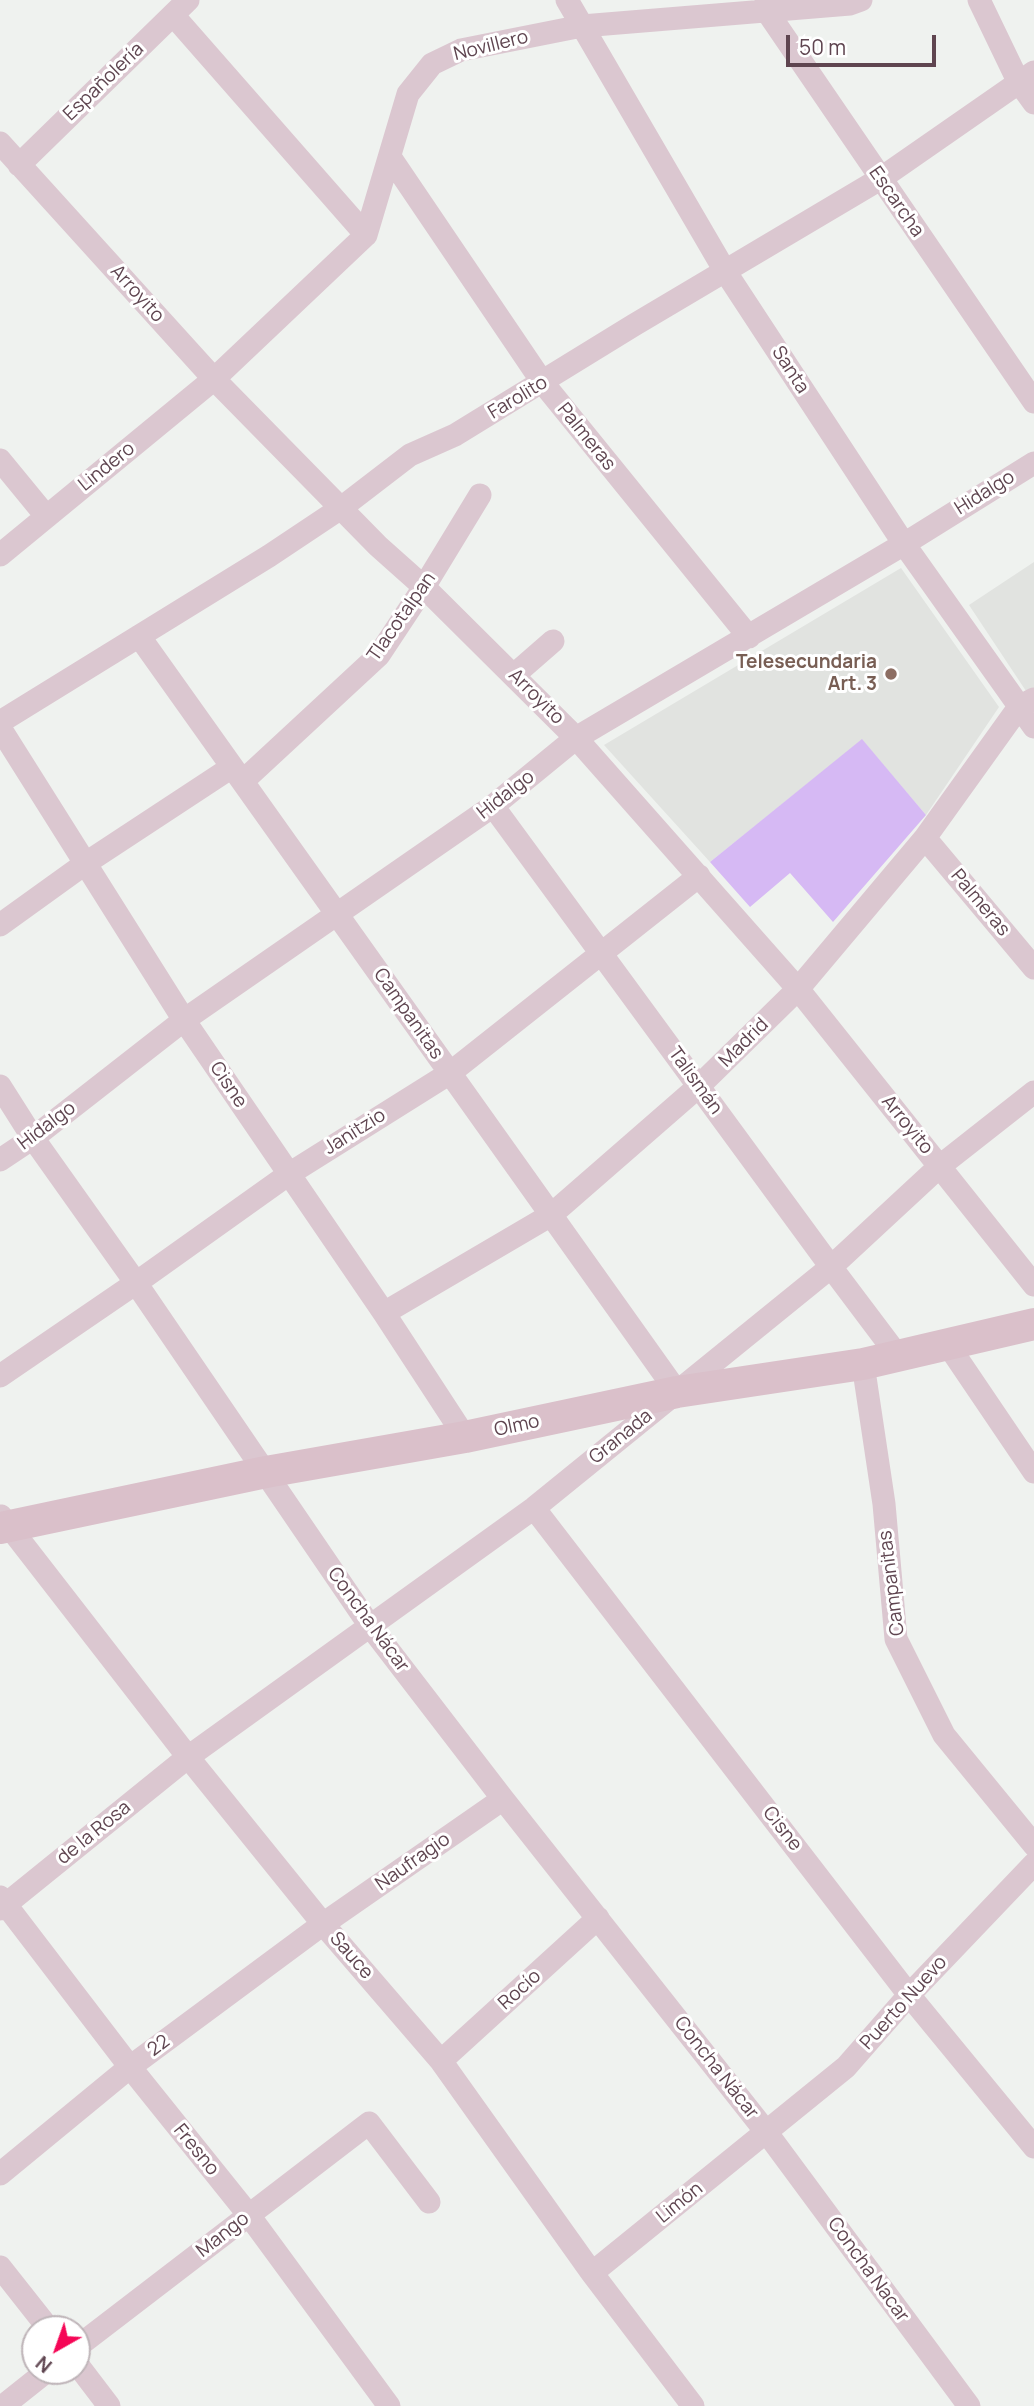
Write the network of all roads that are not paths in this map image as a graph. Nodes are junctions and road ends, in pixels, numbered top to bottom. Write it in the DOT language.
graph roads {
  1 [pos="567,0"];
  2 [pos="861,0"];
  3 [pos="979,0"];
  4 [pos="766,5"];
  5 [pos="180,8"];
  6 [pos="582,26"];
  7 [pos="1026,76"];
  8 [pos="1034,103"];
  9 [pos="0,143"];
  10 [pos="390,157"];
  11 [pos="19,164"];
  12 [pos="880,179"];
  13 [pos="366,235"];
  14 [pos="725,271"];
  15 [pos="214,379"];
  16 [pos="543,383"];
  17 [pos="1034,401"];
  18 [pos="0,460"];
  19 [pos="1034,463"];
  20 [pos="480,495"];
  21 [pos="341,508"];
  22 [pos="46,516"];
  23 [pos="904,544"];
  24 [pos="0,555"];
  25 [pos="424,587"];
  26 [pos="139,636"];
  27 [pos="749,637"];
  28 [pos="553,642"];
  29 [pos="514,675"];
  30 [pos="1026,703"];
  31 [pos="0,722"];
  32 [pos="1034,727"];
  33 [pos="0,728"];
  34 [pos="576,738"];
  35 [pos="237,774"];
  36 [pos="493,806"];
  37 [pos="925,838"];
  38 [pos="86,863"];
  39 [pos="699,876"];
  40 [pos="338,916"];
  41 [pos="0,925"];
  42 [pos="599,953"];
  43 [pos="1034,968"];
  44 [pos="798,989"];
  45 [pos="184,1020"];
  46 [pos="450,1073"];
  47 [pos="0,1086"];
  48 [pos="699,1086"];
  49 [pos="1034,1093"];
  50 [pos="33,1138"];
  51 [pos="0,1160"];
  52 [pos="940,1166"];
  53 [pos="289,1174"];
  54 [pos="551,1215"];
  55 [pos="831,1267"];
  56 [pos="136,1283"];
  57 [pos="1034,1285"];
  58 [pos="384,1313"];
  59 [pos="1034,1324"];
  60 [pos="948,1345"];
  61 [pos="898,1356"];
  62 [pos="863,1364"];
  63 [pos="0,1376"];
  64 [pos="677,1392"];
  65 [pos="465,1437"];
  66 [pos="266,1472"];
  67 [pos="1034,1472"];
  68 [pos="534,1508"];
  69 [pos="3,1523"];
  70 [pos="370,1626"];
  71 [pos="188,1757"];
  72 [pos="503,1799"];
  73 [pos="1034,1845"];
  74 [pos="1034,1864"];
  75 [pos="2,1903"];
  76 [pos="598,1918"];
  77 [pos="323,1924"];
  78 [pos="909,1995"];
  79 [pos="441,2061"];
  80 [pos="130,2067"];
  81 [pos="767,2133"];
  82 [pos="1034,2147"];
  83 [pos="0,2174"];
  84 [pos="429,2202"];
  85 [pos="248,2214"];
  86 [pos="0,2267"];
  87 [pos="592,2273"];
  88 [pos="38,2315"];
  89 [pos="91,2336"];
  90 [pos="91,2382"];
  91 [pos="29,2385"];
  92 [pos="3,2406"];
  93 [pos="109,2406"];
  94 [pos="389,2406"];
  95 [pos="693,2406"];
  96 [pos="969,2406"];
  1 -- 6 [label="street, Santa"];
  2 -- 4 [label="street, Novillero"];
  3 -- 7 [label="street"];
  4 -- 6 [label="street, Novillero"];
  4 -- 12 [label="street, Escarcha"];
  5 -- 11 [label="street, Españolería"];
  5 -- 13 [label="street"];
  6 -- 10 [label="street, Novillero"];
  6 -- 14 [label="street, Santa"];
  7 -- 8 [label="street"];
  7 -- 12 [label="street, Farolito"];
  9 -- 11 [label="street, Arroyito"];
  10 -- 13 [label="street, Novillero"];
  10 -- 16 [label="street, Palmeras"];
  11 -- 15 [label="street, Arroyito"];
  12 -- 14 [label="street, Farolito"];
  12 -- 17 [label="street, Escarcha"];
  13 -- 15 [label="street, Novillero"];
  14 -- 16 [label="street, Farolito"];
  14 -- 23 [label="street, Santa"];
  15 -- 21 [label="street, Arroyito"];
  15 -- 22 [label="street, Lindero"];
  16 -- 21 [label="street, Farolito"];
  16 -- 27 [label="street, Palmeras"];
  18 -- 22 [label="street"];
  19 -- 23 [label="street, Hidalgo"];
  20 -- 25 [label="street, Tlacotalpan"];
  21 -- 25 [label="street, Arroyito"];
  21 -- 26 [label="street, Farolito"];
  22 -- 24 [label="street, Lindero"];
  23 -- 27 [label="street, Hidalgo"];
  23 -- 30 [label="street, Santa"];
  25 -- 29 [label="street, Arroyito"];
  25 -- 35 [label="street, Tlacotalpan"];
  26 -- 31 [label="street, Farolito"];
  26 -- 35 [label="street, Campanitas"];
  27 -- 34 [label="street, Hidalgo"];
  28 -- 29 [label="street"];
  29 -- 34 [label="street, Arroyito"];
  30 -- 32 [label="street, Santa"];
  30 -- 37 [label="street, Madrid"];
  33 -- 38 [label="street, Cisne"];
  34 -- 36 [label="street, Hidalgo"];
  34 -- 39 [label="street, Arroyito"];
  35 -- 38 [label="street, Tlacotalpan"];
  35 -- 40 [label="street, Campanitas"];
  36 -- 40 [label="street, Hidalgo"];
  36 -- 42 [label="street, Talismán"];
  37 -- 43 [label="street, Palmeras"];
  37 -- 44 [label="street, Madrid"];
  38 -- 41 [label="street, Tlacotalpan"];
  38 -- 45 [label="street, Cisne"];
  39 -- 42 [label="street, Janitzio"];
  39 -- 44 [label="street, Arroyito"];
  40 -- 45 [label="street, Hidalgo"];
  40 -- 46 [label="street, Campanitas"];
  42 -- 46 [label="street, Janitzio"];
  42 -- 48 [label="street, Talismán"];
  44 -- 48 [label="street, Madrid"];
  44 -- 52 [label="street, Arroyito"];
  45 -- 50 [label="street, Hidalgo"];
  45 -- 53 [label="street, Cisne"];
  46 -- 53 [label="street, Janitzio"];
  46 -- 54 [label="street, Campanitas"];
  47 -- 50 [label="street, Concha Nácar"];
  48 -- 54 [label="street, Madrid"];
  48 -- 55 [label="street, Talismán"];
  49 -- 52 [label="street, Granada"];
  50 -- 51 [label="street, Hidalgo"];
  50 -- 56 [label="street, Concha Nácar"];
  52 -- 55 [label="street, Granada"];
  52 -- 57 [label="street, Arroyito"];
  53 -- 56 [label="street, Janitzio"];
  53 -- 58 [label="street, Cisne"];
  54 -- 58 [label="street, Madrid"];
  54 -- 64 [label="street, Campanitas"];
  55 -- 61 [label="street, Talismán"];
  55 -- 64 [label="street, Granada"];
  56 -- 63 [label="street, Janitzio"];
  56 -- 66 [label="street, Concha Nácar"];
  58 -- 65 [label="street, Cisne"];
  59 -- 60 [label="main road, Olmo"];
  60 -- 61 [label="main road, Olmo"];
  60 -- 67 [label="street"];
  61 -- 62 [label="main road, Olmo"];
  62 -- 64 [label="main road, Olmo"];
  62 -- 73 [label="street, Campanitas"];
  64 -- 65 [label="main road, Olmo"];
  64 -- 68 [label="street, Granada"];
  65 -- 66 [label="main road, Olmo"];
  66 -- 69 [label="main road, Olmo"];
  66 -- 70 [label="street, Concha Nácar"];
  68 -- 70 [label="street, Granada"];
  68 -- 78 [label="street, Cisne"];
  69 -- 71 [label="street, Sauce"];
  70 -- 71 [label="street, Granada"];
  70 -- 72 [label="street, Concha Nácar"];
  71 -- 75 [label="street, de la Rosa"];
  71 -- 77 [label="street, Sauce"];
  72 -- 76 [label="street, Concha Nácar"];
  72 -- 77 [label="street, Naufragio"];
  74 -- 78 [label="street, Puerto Nuevo"];
  75 -- 80 [label="street, Fresno"];
  76 -- 79 [label="street, Rocío"];
  76 -- 81 [label="street, Concha Nácar"];
  77 -- 79 [label="street, Sauce"];
  77 -- 80 [label="street, 22"];
  78 -- 81 [label="street, Puerto Nuevo"];
  78 -- 82 [label="street, Cisne"];
  79 -- 87 [label="street, Sauce"];
  80 -- 83 [label="street, 22"];
  80 -- 85 [label="street, Fresno"];
  81 -- 87 [label="street, Limón"];
  81 -- 96 [label="street, Concha Nacar"];
  84 -- 85 [label="street, Mango"];
  85 -- 89 [label="street, Mango"];
  85 -- 94 [label="street, Fresno"];
  86 -- 88 [label="street"];
  87 -- 95 [label="street, Sauce"];
  90 -- 93 [label="street"];
  91 -- 92 [label="street"];
}
